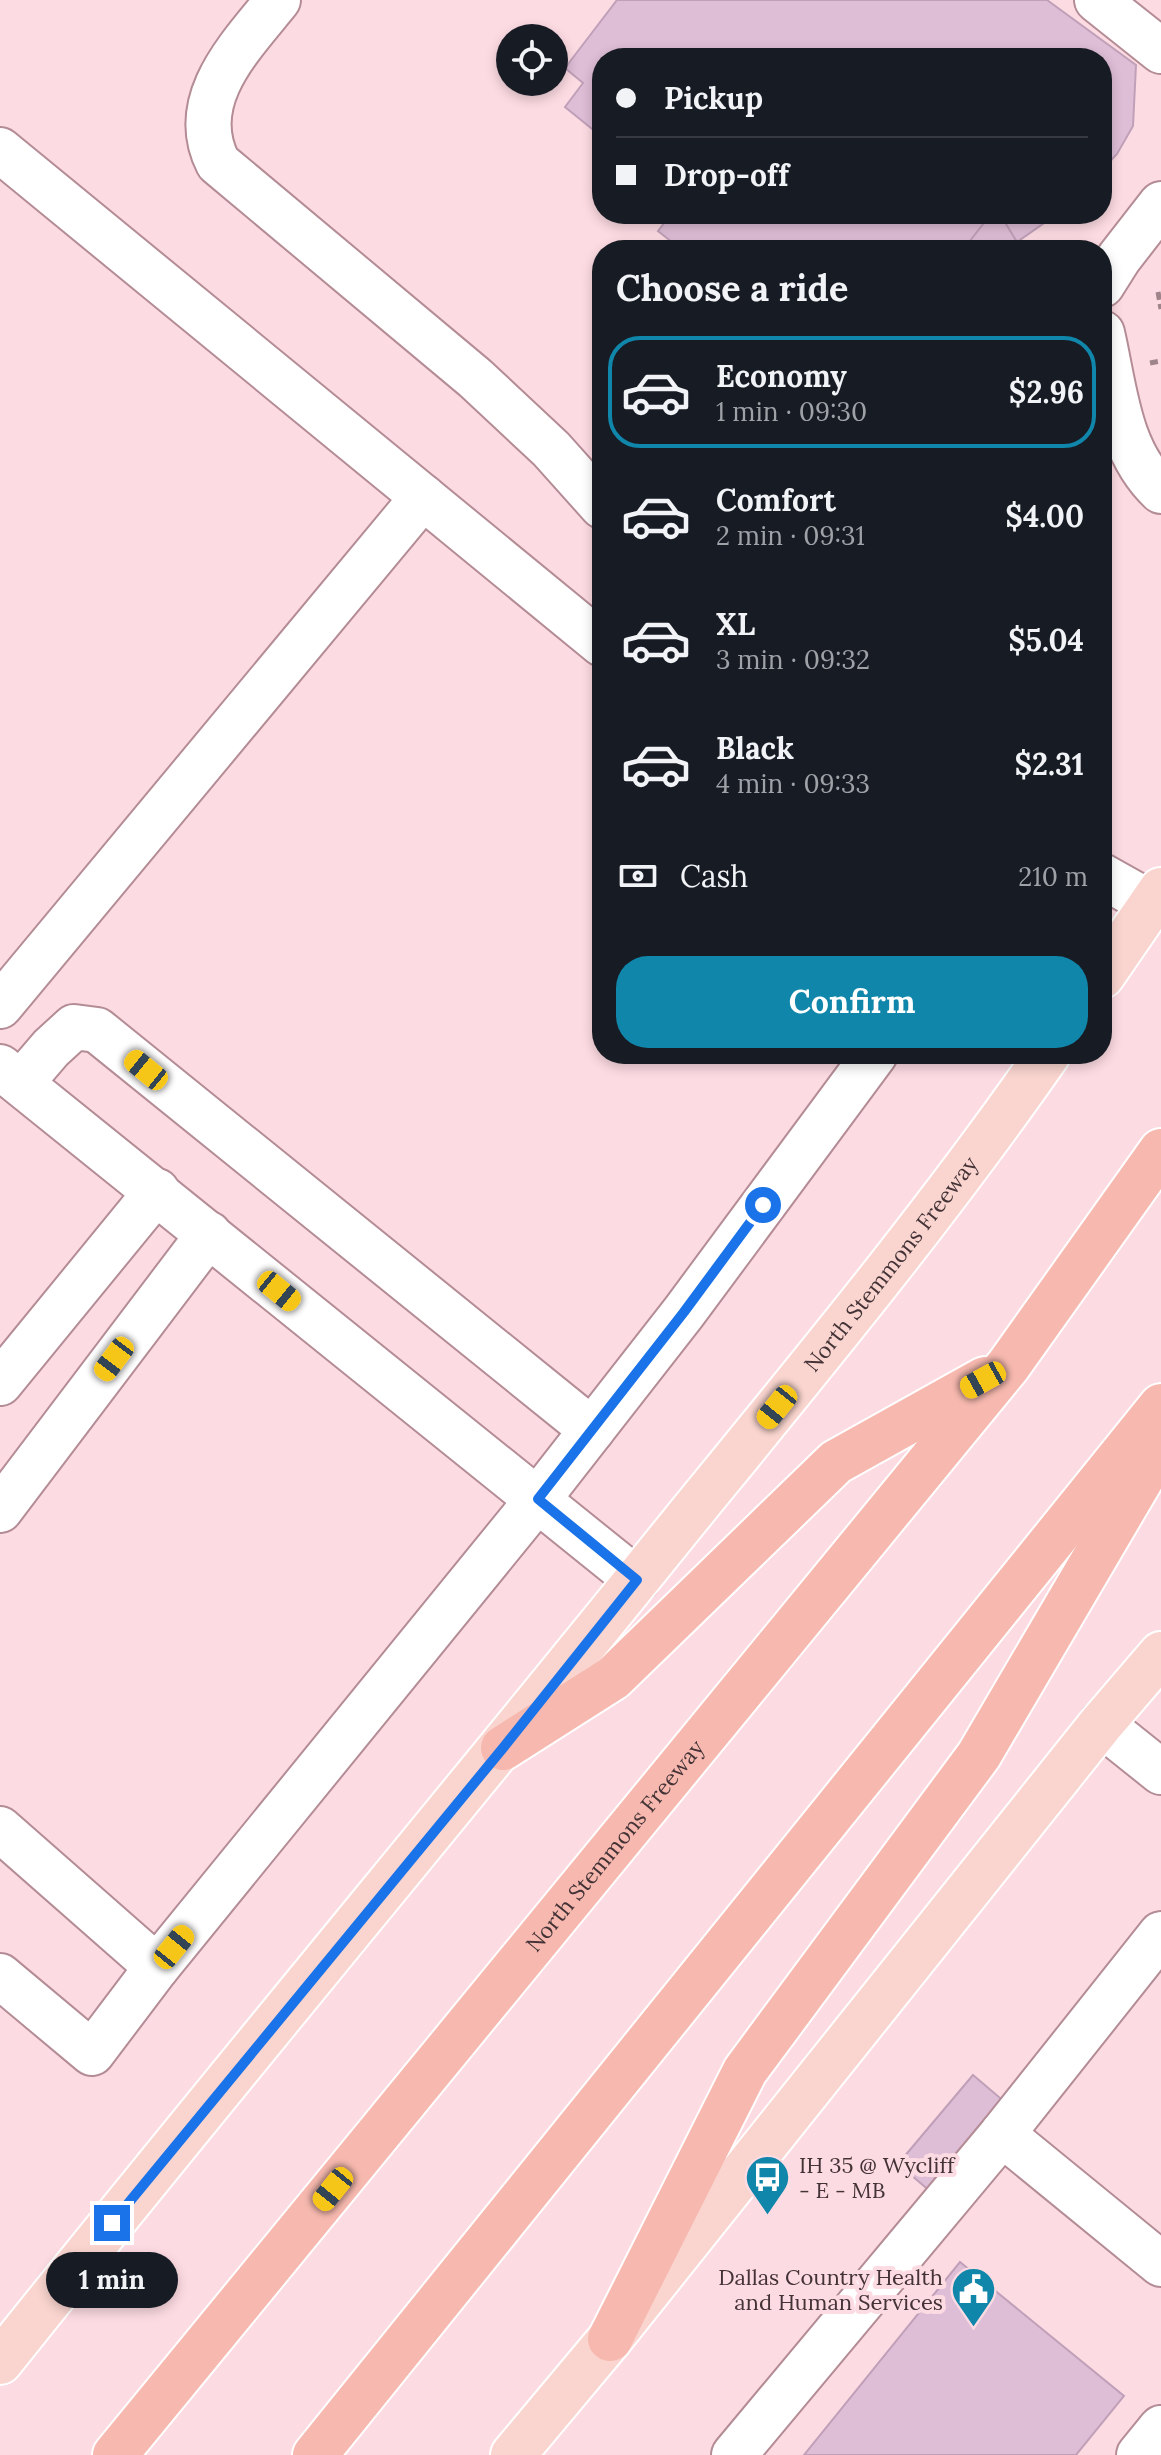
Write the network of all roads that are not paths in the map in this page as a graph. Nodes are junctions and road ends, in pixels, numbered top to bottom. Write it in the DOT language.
graph roads {
  1 [pos="278,0"];
  2 [pos="1097,0"];
  3 [pos="1161,51"];
  4 [pos="0,150"];
  5 [pos="1161,204"];
  6 [pos="1112,269"];
  7 [pos="1112,381"];
  8 [pos="1161,491"];
  9 [pos="592,495"];
  10 [pos="423,497"];
  11 [pos="592,636"];
  12 [pos="1112,880"];
  13 [pos="1156,897"];
  14 [pos="1112,961"];
  15 [pos="0,1006"];
  16 [pos="868,1064"];
  17 [pos="1041,1064"];
  18 [pos="10,1075"];
  19 [pos="1161,1151"];
  20 [pos="157,1191"];
  21 [pos="209,1234"];
  22 [pos="1008,1366"];
  23 [pos="0,1383"];
  24 [pos="1161,1406"];
  25 [pos="592,1430"];
  26 [pos="1161,1445"];
  27 [pos="538,1499"];
  28 [pos="0,1510"];
  29 [pos="637,1580"];
  30 [pos="1161,1654"];
  31 [pos="1101,1724"];
  32 [pos="503,1748"];
  33 [pos="1161,1772"];
  34 [pos="0,1829"];
  35 [pos="1161,1934"];
  36 [pos="157,1967"];
  37 [pos="0,1976"];
  38 [pos="1002,2134"];
  39 [pos="1161,2264"];
  40 [pos="610,2339"];
  41 [pos="0,2362"];
  42 [pos="1161,2428"];
  43 [pos="115,2455"];
  44 [pos="315,2455"];
  45 [pos="513,2455"];
  46 [pos="734,2455"];
  47 [pos="1139,2455"];
  1 -- 9 [label="lane"];
  2 -- 3 [label="lane"];
  4 -- 10 [label="lane"];
  5 -- 6 [label="lane"];
  7 -- 8 [label="lane"];
  10 -- 11 [label="lane"];
  10 -- 15 [label="lane"];
  12 -- 13 [label="lane"];
  13 -- 14 [label="main road"];
  16 -- 25 [label="lane"];
  17 -- 29 [label="main road, North Stemmons Freeway"];
  18 -- 20 [label="lane"];
  18 -- 25 [label="lane"];
  19 -- 22 [label="highway, North Stemmons Freeway"];
  20 -- 21 [label="lane"];
  20 -- 23 [label="lane"];
  21 -- 27 [label="lane"];
  21 -- 28 [label="lane"];
  22 -- 32 [label="highway"];
  22 -- 43 [label="highway, North Stemmons Freeway"];
  24 -- 44 [label="highway"];
  25 -- 27 [label="lane"];
  26 -- 40 [label="highway"];
  27 -- 29 [label="lane"];
  27 -- 36 [label="lane"];
  29 -- 32 [label="main road, North Stemmons Freeway"];
  30 -- 31 [label="main road"];
  31 -- 33 [label="lane"];
  31 -- 40 [label="main road"];
  32 -- 41 [label="main road, North Stemmons Freeway"];
  34 -- 36 [label="lane"];
  35 -- 38 [label="lane"];
  36 -- 37 [label="lane"];
  38 -- 39 [label="lane"];
  38 -- 46 [label="lane"];
  40 -- 45 [label="main road"];
  42 -- 47 [label="lane"];
}
